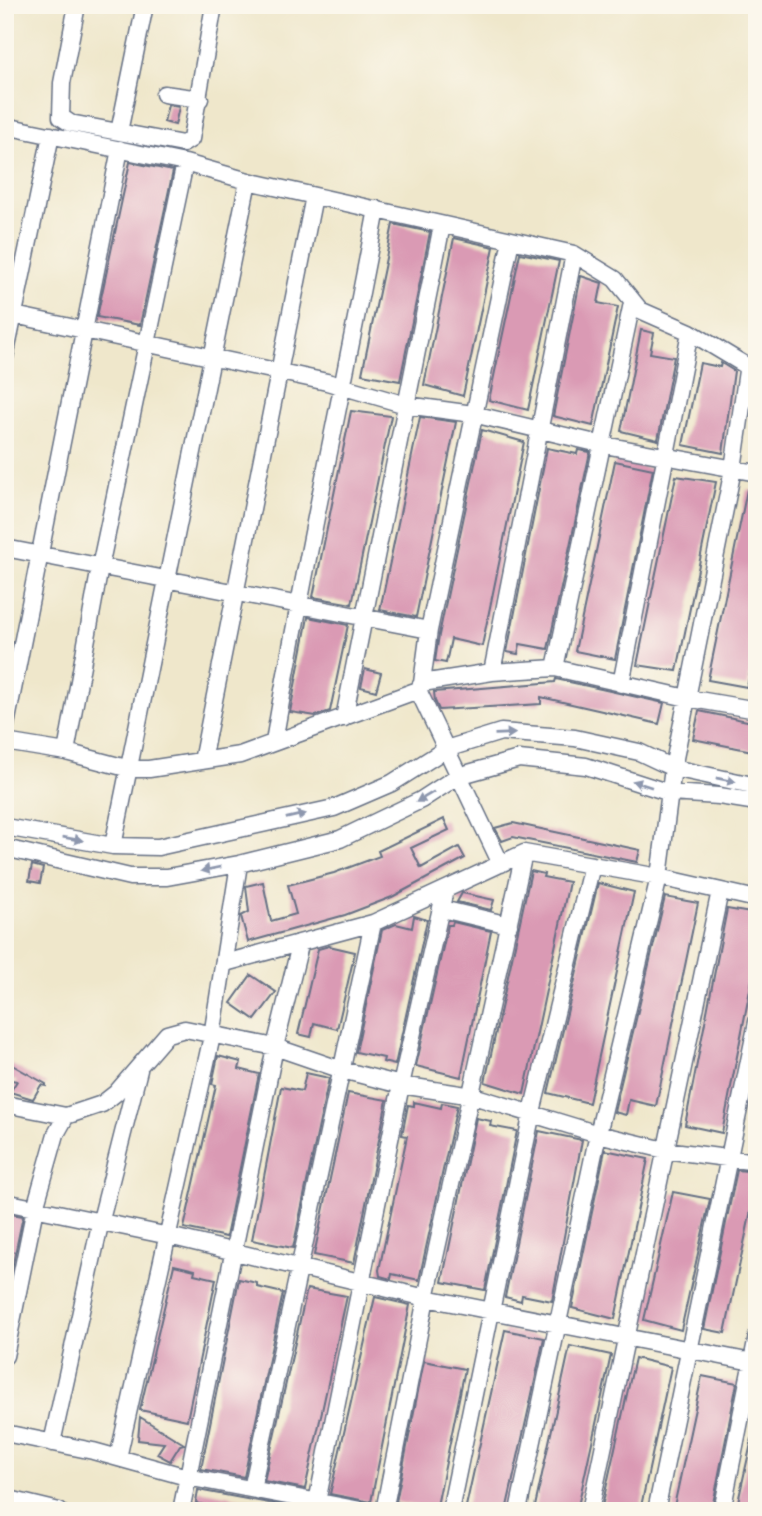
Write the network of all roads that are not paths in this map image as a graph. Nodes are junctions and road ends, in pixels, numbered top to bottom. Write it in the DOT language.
graph roads {
  1 [pos="78,5"];
  2 [pos="145,5"];
  3 [pos="214,5"];
  4 [pos="164,94"];
  5 [pos="200,99"];
  6 [pos="5,126"];
  7 [pos="119,132"];
  8 [pos="51,135"];
  9 [pos="120,149"];
  10 [pos="186,163"];
  11 [pos="248,181"];
  12 [pos="314,196"];
  13 [pos="377,209"];
  14 [pos="442,225"];
  15 [pos="510,240"];
  16 [pos="574,254"];
  17 [pos="632,303"];
  18 [pos="10,314"];
  19 [pos="87,330"];
  20 [pos="690,332"];
  21 [pos="148,346"];
  22 [pos="5,357"];
  23 [pos="214,359"];
  24 [pos="281,372"];
  25 [pos="344,386"];
  26 [pos="407,405"];
  27 [pos="473,414"];
  28 [pos="541,430"];
  29 [pos="604,445"];
  30 [pos="667,458"];
  31 [pos="733,469"];
  32 [pos="757,473"];
  33 [pos="5,548"];
  34 [pos="39,554"];
  35 [pos="100,567"];
  36 [pos="169,581"];
  37 [pos="237,593"];
  38 [pos="298,604"];
  39 [pos="365,617"];
  40 [pos="429,631"];
  41 [pos="555,668"];
  42 [pos="492,672"];
  43 [pos="621,684"];
  44 [pos="420,686"];
  45 [pos="687,698"];
  46 [pos="756,707"];
  47 [pos="344,718"];
  48 [pos="5,730"];
  49 [pos="5,742"];
  50 [pos="274,742"];
  51 [pos="446,749"];
  52 [pos="66,752"];
  53 [pos="202,761"];
  54 [pos="673,768"];
  55 [pos="130,769"];
  56 [pos="458,776"];
  57 [pos="757,786"];
  58 [pos="670,793"];
  59 [pos="757,802"];
  60 [pos="5,827"];
  61 [pos="113,845"];
  62 [pos="5,848"];
  63 [pos="524,853"];
  64 [pos="240,864"];
  65 [pos="501,864"];
  66 [pos="592,865"];
  67 [pos="659,877"];
  68 [pos="445,890"];
  69 [pos="720,891"];
  70 [pos="757,899"];
  71 [pos="442,909"];
  72 [pos="373,923"];
  73 [pos="509,925"];
  74 [pos="300,944"];
  75 [pos="225,964"];
  76 [pos="757,1022"];
  77 [pos="212,1036"];
  78 [pos="275,1047"];
  79 [pos="140,1066"];
  80 [pos="341,1070"];
  81 [pos="401,1085"];
  82 [pos="472,1096"];
  83 [pos="5,1104"];
  84 [pos="532,1112"];
  85 [pos="66,1116"];
  86 [pos="598,1134"];
  87 [pos="665,1150"];
  88 [pos="727,1158"];
  89 [pos="757,1162"];
  90 [pos="5,1202"];
  91 [pos="35,1208"];
  92 [pos="101,1220"];
  93 [pos="169,1236"];
  94 [pos="234,1253"];
  95 [pos="299,1268"];
  96 [pos="361,1282"];
  97 [pos="426,1298"];
  98 [pos="491,1311"];
  99 [pos="557,1325"];
  100 [pos="625,1336"];
  101 [pos="757,1336"];
  102 [pos="688,1351"];
  103 [pos="5,1356"];
  104 [pos="754,1363"];
  105 [pos="5,1433"];
  106 [pos="52,1443"];
  107 [pos="118,1458"];
  108 [pos="187,1477"];
  109 [pos="252,1489"];
  110 [pos="5,1497"];
  111 [pos="317,1502"];
  112 [pos="59,1511"];
  113 [pos="181,1511"];
  114 [pos="366,1511"];
  115 [pos="384,1511"];
  116 [pos="450,1511"];
  117 [pos="518,1511"];
  118 [pos="590,1511"];
  119 [pos="656,1511"];
  120 [pos="722,1511"];
  1 -- 7 [label="street"];
  2 -- 7 [label="street"];
  3 -- 5 [label="street"];
  4 -- 5 [label="street"];
  5 -- 7 [label="street"];
  6 -- 8 [label="street"];
  8 -- 9 [label="street"];
  8 -- 18 [label="street"];
  9 -- 10 [label="street"];
  9 -- 19 [label="street"];
  10 -- 11 [label="street"];
  10 -- 21 [label="street"];
  11 -- 12 [label="street"];
  11 -- 23 [label="street"];
  12 -- 13 [label="street"];
  12 -- 24 [label="street"];
  13 -- 14 [label="street"];
  13 -- 25 [label="street"];
  14 -- 15 [label="street"];
  14 -- 26 [label="street"];
  15 -- 16 [label="street"];
  15 -- 27 [label="street"];
  16 -- 17 [label="street"];
  16 -- 28 [label="street"];
  17 -- 20 [label="street"];
  17 -- 29 [label="street"];
  18 -- 19 [label="street"];
  18 -- 22 [label="street"];
  19 -- 21 [label="street"];
  19 -- 34 [label="street"];
  20 -- 30 [label="street"];
  20 -- 31 [label="street"];
  21 -- 23 [label="street"];
  21 -- 35 [label="street"];
  23 -- 24 [label="street"];
  23 -- 36 [label="street"];
  24 -- 25 [label="street"];
  24 -- 37 [label="street"];
  25 -- 26 [label="street"];
  25 -- 38 [label="street"];
  26 -- 27 [label="street"];
  26 -- 39 [label="street"];
  27 -- 28 [label="street"];
  27 -- 40 [label="street"];
  28 -- 29 [label="street"];
  28 -- 42 [label="street"];
  29 -- 30 [label="street"];
  29 -- 41 [label="street"];
  30 -- 31 [label="street"];
  30 -- 43 [label="street"];
  31 -- 32 [label="street"];
  31 -- 45 [label="street"];
  33 -- 34 [label="street"];
  34 -- 35 [label="street"];
  34 -- 48 [label="street"];
  35 -- 36 [label="street"];
  35 -- 52 [label="street"];
  36 -- 37 [label="street"];
  36 -- 55 [label="street"];
  37 -- 38 [label="street"];
  37 -- 53 [label="street"];
  38 -- 39 [label="street"];
  38 -- 50 [label="street"];
  39 -- 40 [label="street"];
  39 -- 47 [label="street"];
  40 -- 44 [label="street"];
  41 -- 42 [label="street"];
  41 -- 43 [label="street"];
  42 -- 44 [label="street"];
  43 -- 45 [label="street"];
  44 -- 47 [label="street"];
  44 -- 51 [label="street"];
  45 -- 46 [label="street"];
  45 -- 54 [label="street"];
  47 -- 50 [label="street"];
  49 -- 52 [label="street"];
  50 -- 53 [label="street"];
  51 -- 54 [label="street, one-way"];
  51 -- 56 [label="street"];
  61 -- 51 [label="street, one-way"];
  52 -- 55 [label="street"];
  53 -- 55 [label="street"];
  54 -- 57 [label="street, one-way"];
  54 -- 58 [label="street"];
  55 -- 61 [label="street"];
  58 -- 56 [label="street, one-way"];
  56 -- 64 [label="street, one-way"];
  56 -- 65 [label="street"];
  58 -- 59 [label="street"];
  58 -- 67 [label="street"];
  60 -- 61 [label="street, one-way"];
  64 -- 62 [label="street, one-way"];
  63 -- 65 [label="street"];
  63 -- 66 [label="street"];
  63 -- 73 [label="street"];
  64 -- 75 [label="street"];
  65 -- 68 [label="street"];
  66 -- 67 [label="street"];
  66 -- 84 [label="street"];
  67 -- 69 [label="street"];
  67 -- 86 [label="street"];
  68 -- 71 [label="street"];
  68 -- 72 [label="street"];
  69 -- 70 [label="street"];
  69 -- 87 [label="street"];
  71 -- 73 [label="street"];
  71 -- 81 [label="street"];
  72 -- 74 [label="street"];
  72 -- 80 [label="street"];
  73 -- 82 [label="street"];
  74 -- 75 [label="street"];
  74 -- 78 [label="street"];
  75 -- 77 [label="street"];
  76 -- 88 [label="street"];
  77 -- 78 [label="street"];
  77 -- 79 [label="street"];
  77 -- 93 [label="street"];
  78 -- 80 [label="street"];
  78 -- 94 [label="street"];
  79 -- 85 [label="street"];
  79 -- 92 [label="street"];
  80 -- 81 [label="street"];
  80 -- 95 [label="street"];
  81 -- 82 [label="street"];
  81 -- 96 [label="street"];
  82 -- 84 [label="street"];
  82 -- 97 [label="street"];
  83 -- 85 [label="street"];
  84 -- 86 [label="street"];
  84 -- 98 [label="street"];
  85 -- 91 [label="street"];
  86 -- 87 [label="street"];
  86 -- 99 [label="street"];
  87 -- 88 [label="street"];
  87 -- 100 [label="street"];
  88 -- 89 [label="street"];
  88 -- 102 [label="street"];
  90 -- 91 [label="street"];
  91 -- 92 [label="street"];
  91 -- 103 [label="street"];
  92 -- 93 [label="street"];
  92 -- 106 [label="street"];
  93 -- 94 [label="street"];
  93 -- 107 [label="street"];
  94 -- 95 [label="street"];
  94 -- 108 [label="street"];
  95 -- 96 [label="street"];
  95 -- 109 [label="street"];
  96 -- 97 [label="street"];
  96 -- 111 [label="street"];
  97 -- 98 [label="street"];
  97 -- 115 [label="street"];
  98 -- 99 [label="street"];
  98 -- 116 [label="street"];
  99 -- 100 [label="street"];
  99 -- 117 [label="street"];
  100 -- 102 [label="street"];
  100 -- 118 [label="street"];
  101 -- 104 [label="street"];
  102 -- 104 [label="street"];
  102 -- 119 [label="street"];
  104 -- 120 [label="street"];
  105 -- 106 [label="street"];
  106 -- 107 [label="street"];
  107 -- 108 [label="street"];
  108 -- 109 [label="street"];
  108 -- 113 [label="street"];
  109 -- 111 [label="street"];
  110 -- 112 [label="street"];
  111 -- 114 [label="street"];
}
